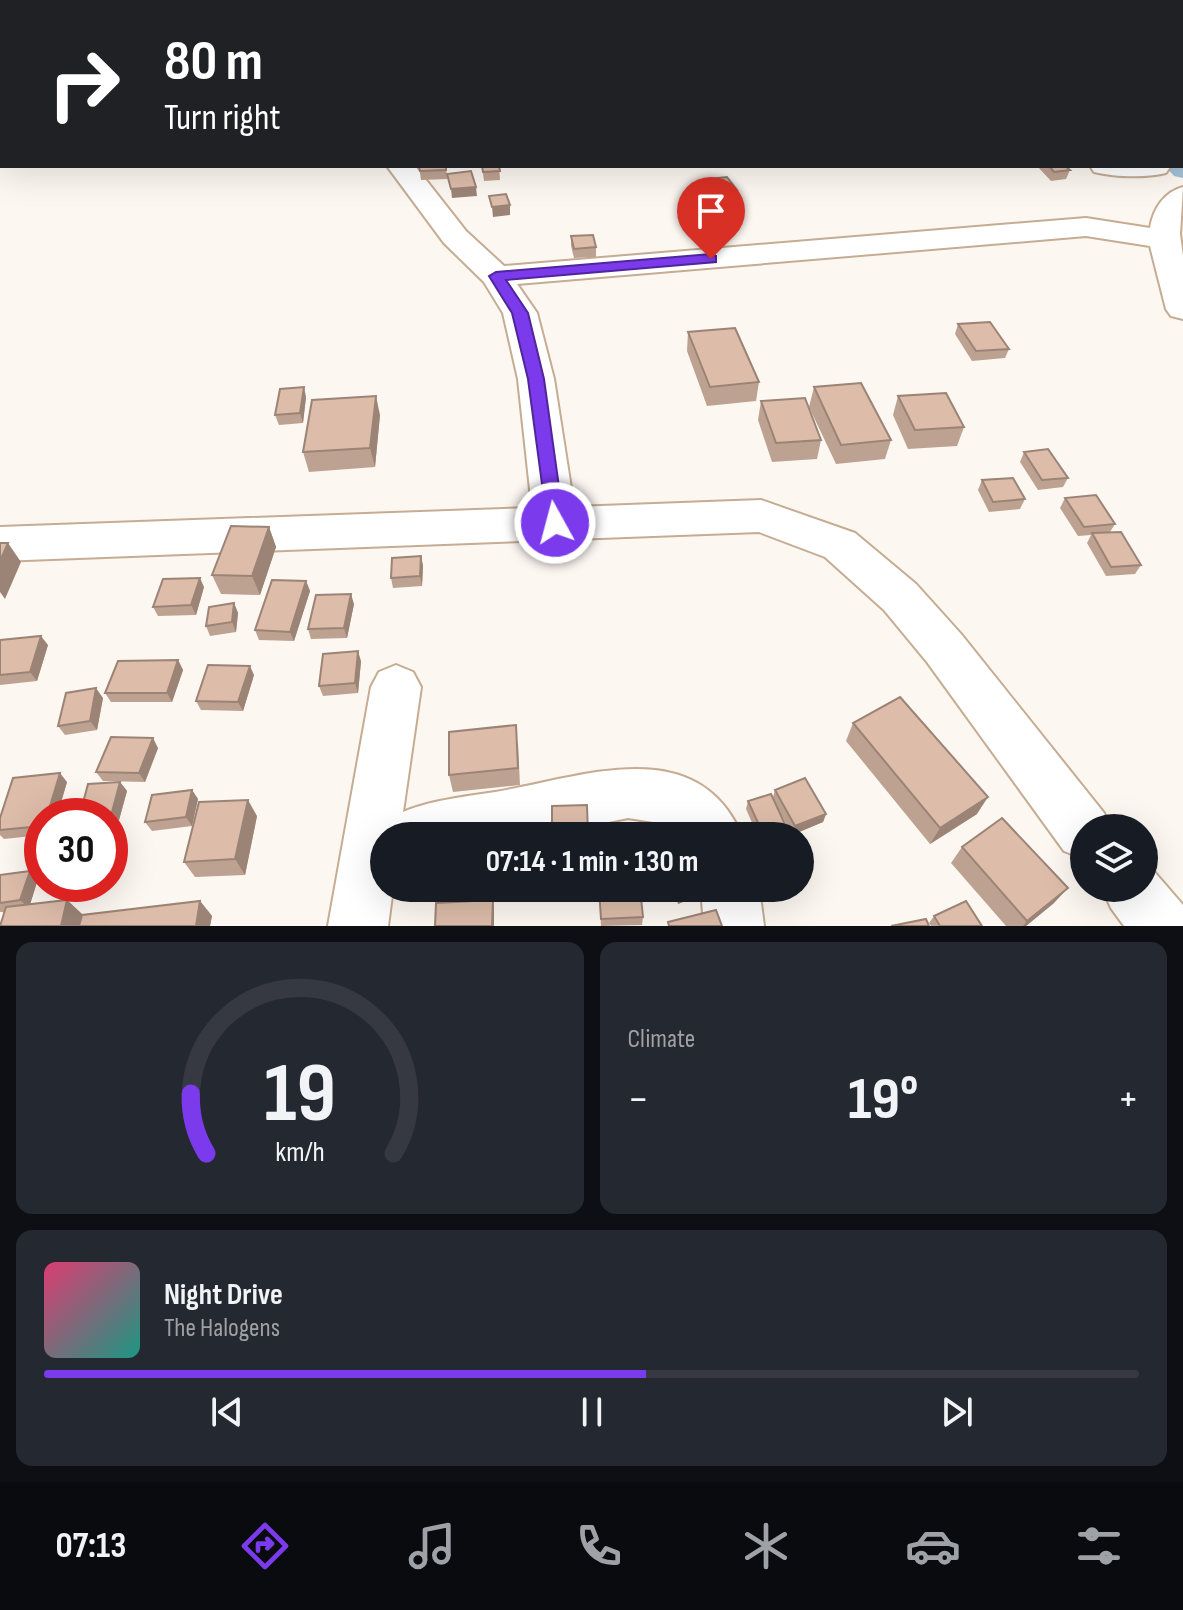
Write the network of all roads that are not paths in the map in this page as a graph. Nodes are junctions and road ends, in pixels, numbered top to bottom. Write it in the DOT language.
graph roads {
  1 [pos="403,168"];
  2 [pos="1156,168"];
  3 [pos="1183,194"];
  4 [pos="1163,239"];
  5 [pos="496,276"];
  6 [pos="1183,309"];
  7 [pos="555,523"];
  8 [pos="0,544"];
  9 [pos="396,687"];
  10 [pos="1070,814"];
  11 [pos="389,822"];
  12 [pos="481,822"];
  13 [pos="701,822"];
  14 [pos="370,892"];
  15 [pos="731,902"];
  16 [pos="1142,902"];
  17 [pos="358,926"];
  18 [pos="734,926"];
  19 [pos="1162,926"];
  1 -- 5 [label="street"];
  2 -- 3 [label="street"];
  3 -- 4 [label="street"];
  4 -- 5 [label="street"];
  4 -- 6 [label="street"];
  5 -- 7 [label="street"];
  7 -- 8 [label="street"];
  7 -- 10 [label="street"];
  9 -- 11 [label="street"];
  12 -- 13 [label="street"];
  14 -- 17 [label="street"];
  15 -- 18 [label="street"];
  16 -- 19 [label="street"];
}
